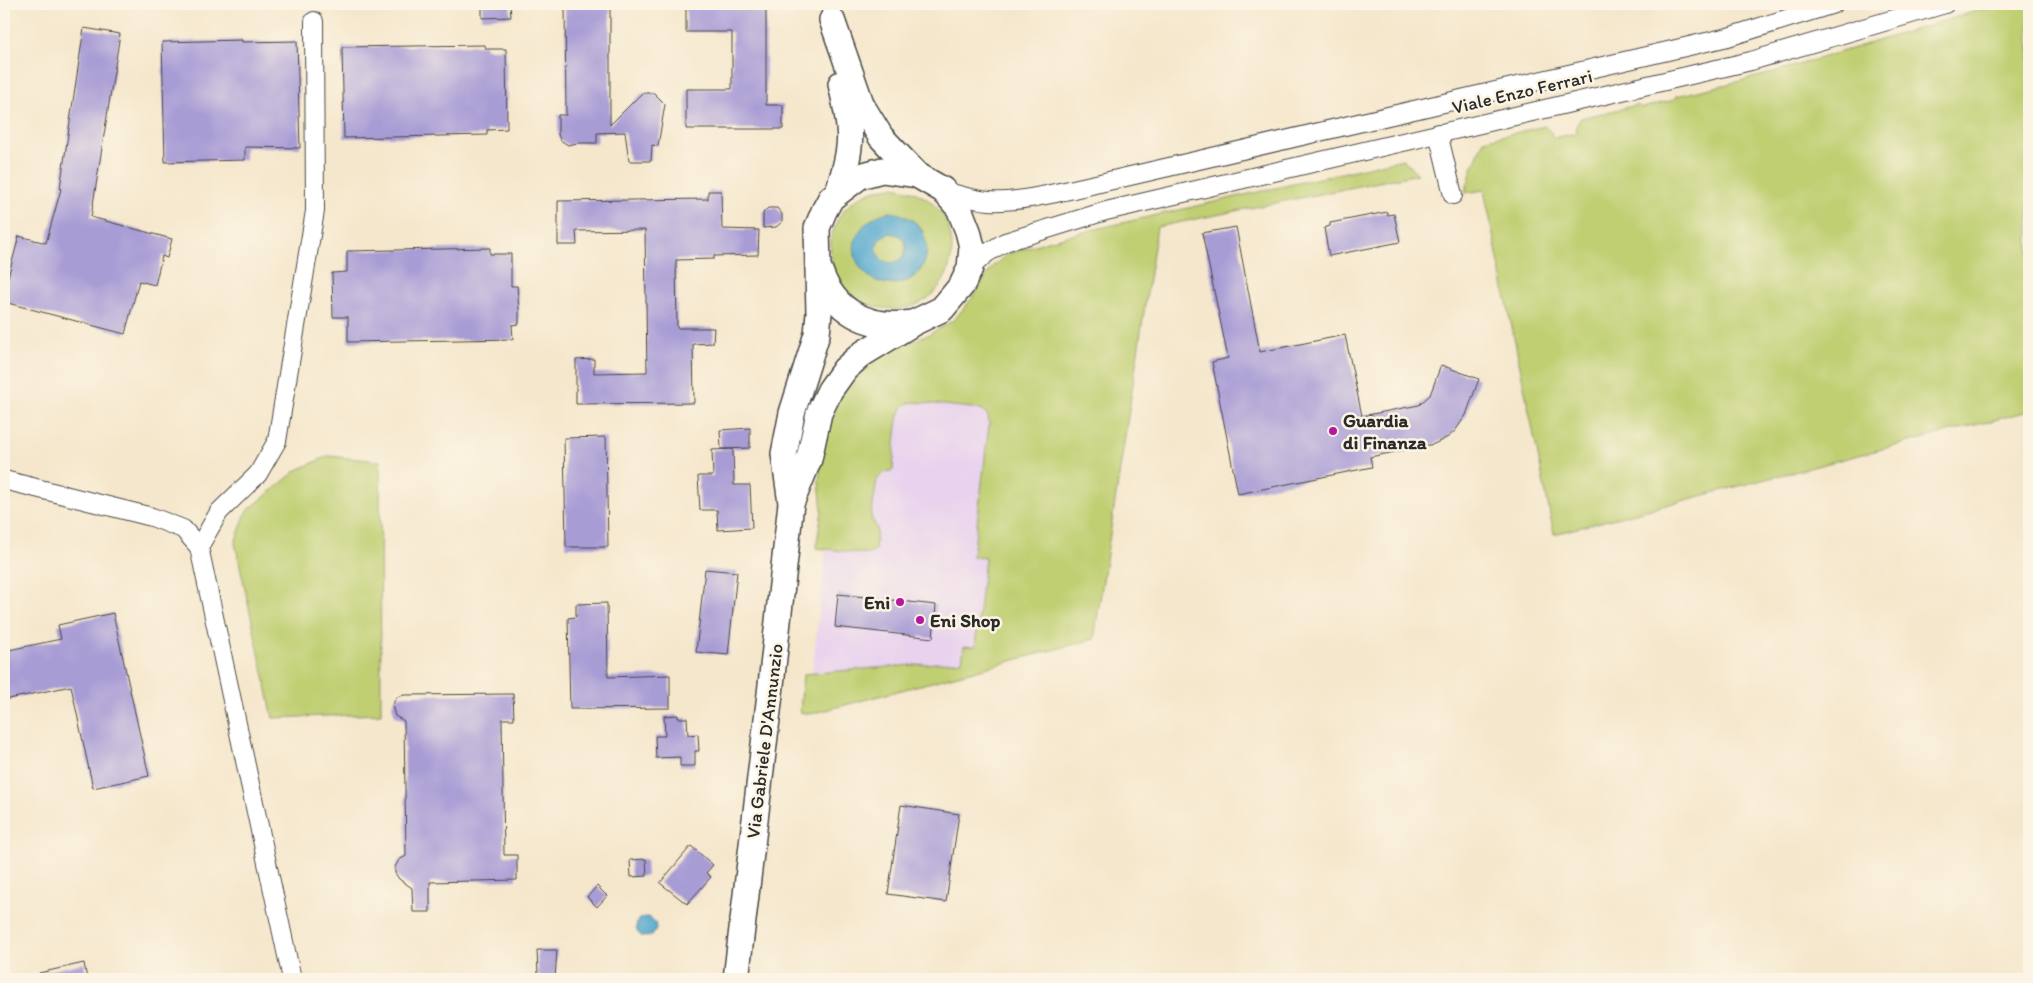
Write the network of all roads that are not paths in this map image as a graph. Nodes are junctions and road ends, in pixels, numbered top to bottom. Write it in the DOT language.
graph roads {
  1 [pos="1834,4"];
  2 [pos="1945,4"];
  3 [pos="831,12"];
  4 [pos="314,21"];
  5 [pos="1438,133"];
  6 [pos="917,176"];
  7 [pos="943,190"];
  8 [pos="838,191"];
  9 [pos="1453,196"];
  10 [pos="818,264"];
  11 [pos="970,268"];
  12 [pos="913,323"];
  13 [pos="4,480"];
  14 [pos="791,503"];
  15 [pos="199,547"];
  16 [pos="292,979"];
  17 [pos="736,979"];
  1 -- 7 [label="street, Viale Enzo Ferrari"];
  2 -- 5 [label="street, Viale Enzo Ferrari"];
  3 -- 6 [label="main road"];
  3 -- 8 [label="main road"];
  4 -- 15 [label="street"];
  5 -- 9 [label="street"];
  5 -- 11 [label="street, Viale Enzo Ferrari"];
  6 -- 7 [label="main road"];
  6 -- 8 [label="main road"];
  7 -- 11 [label="main road"];
  8 -- 10 [label="main road"];
  10 -- 12 [label="main road"];
  10 -- 14 [label="main road"];
  11 -- 12 [label="main road"];
  12 -- 14 [label="main road"];
  13 -- 15 [label="street"];
  14 -- 17 [label="main road, Via Gabriele D'Annunzio"];
  15 -- 16 [label="street"];
}
